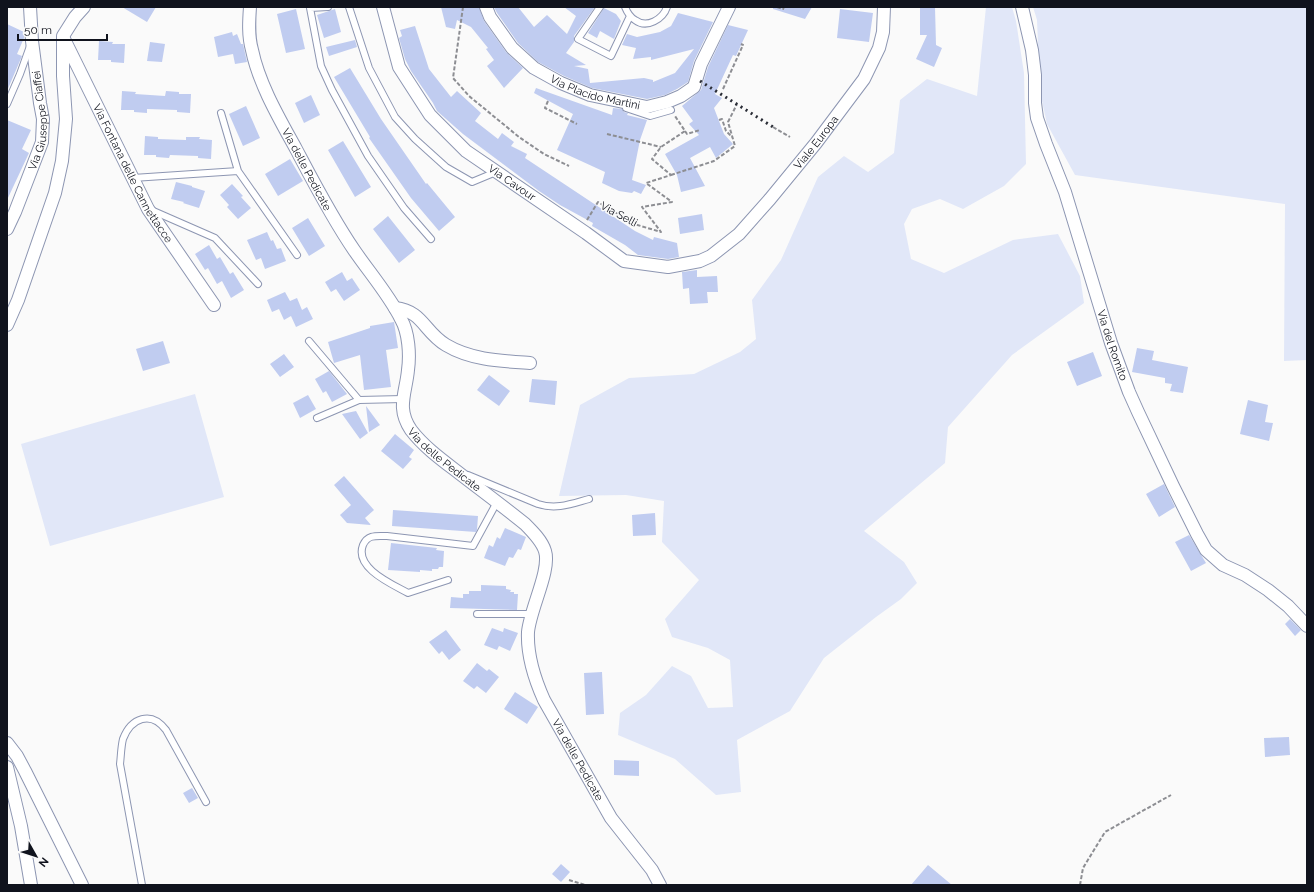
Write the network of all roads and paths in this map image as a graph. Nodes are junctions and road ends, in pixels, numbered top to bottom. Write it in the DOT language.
graph roads {
  1 [pos="30,7"];
  2 [pos="84,7"];
  3 [pos="250,7"];
  4 [pos="328,7"];
  5 [pos="349,7"];
  6 [pos="383,7"];
  7 [pos="463,7"];
  8 [pos="486,7"];
  9 [pos="600,7"];
  10 [pos="625,7"];
  11 [pos="667,7"];
  12 [pos="728,7"];
  13 [pos="776,7"];
  14 [pos="784,7"];
  15 [pos="884,7"];
  16 [pos="1022,7"];
  17 [pos="630,16"];
  18 [pos="63,36"];
  19 [pos="32,41"];
  20 [pos="741,44"];
  21 [pos="723,89"];
  22 [pos="590,95"];
  23 [pos="548,101"];
  24 [pos="7,104"];
  25 [pos="737,104"];
  26 [pos="671,110"];
  27 [pos="221,113"];
  28 [pos="719,120"];
  29 [pos="577,124"];
  30 [pos="773,127"];
  31 [pos="700,130"];
  32 [pos="685,131"];
  33 [pos="607,134"];
  34 [pos="790,137"];
  35 [pos="733,138"];
  36 [pos="661,147"];
  37 [pos="569,166"];
  38 [pos="238,171"];
  39 [pos="496,172"];
  40 [pos="671,176"];
  41 [pos="133,178"];
  42 [pos="148,209"];
  43 [pos="7,229"];
  44 [pos="581,230"];
  45 [pos="431,239"];
  46 [pos="297,255"];
  47 [pos="711,256"];
  48 [pos="258,284"];
  49 [pos="214,305"];
  50 [pos="395,308"];
  51 [pos="7,325"];
  52 [pos="309,341"];
  53 [pos="530,363"];
  54 [pos="403,399"];
  55 [pos="359,400"];
  56 [pos="317,418"];
  57 [pos="452,468"];
  58 [pos="588,499"];
  59 [pos="497,502"];
  60 [pos="448,580"];
  61 [pos="477,614"];
  62 [pos="531,614"];
  63 [pos="1307,626"];
  64 [pos="7,743"];
  65 [pos="7,767"];
  66 [pos="1171,795"];
  67 [pos="206,802"];
  68 [pos="569,880"];
  69 [pos="31,885"];
  70 [pos="82,885"];
  71 [pos="142,885"];
  72 [pos="585,885"];
  73 [pos="660,885"];
  74 [pos="1080,885"];
  1 -- 19 [label="street, Via Giuseppe Ciaffei"];
  2 -- 18 [label="street"];
  3 -- 50 [label="street, Via delle Pedicate"];
  4 -- 45 [label="lane"];
  5 -- 39 [label="lane"];
  6 -- 39 [label="street, Via Cavour"];
  7 -- 37 [label="path"];
  8 -- 22 [label="street, Via Placido Martini"];
  9 -- 17 [label="lane"];
  10 -- 17 [label="lane"];
  11 -- 17 [label="lane"];
  12 -- 22 [label="street, Via Placido Martini"];
  13 -- 14 [label="path"];
  15 -- 47 [label="street, Viale Europa"];
  16 -- 63 [label="street, Via del Romito"];
  18 -- 41 [label="street, Via Fontana delle Cannettacce"];
  18 -- 51 [label="street"];
  19 -- 24 [label="lane"];
  19 -- 43 [label="street, Via Giuseppe Ciaffei"];
  20 -- 21 [label="path"];
  22 -- 26 [label="lane"];
  23 -- 29 [label="path"];
  25 -- 35 [label="path"];
  26 -- 32 [label="path"];
  27 -- 38 [label="lane"];
  28 -- 35 [label="path"];
  30 -- 34 [label="path"];
  31 -- 32 [label="path"];
  32 -- 36 [label="path"];
  33 -- 36 [label="path"];
  35 -- 40 [label="path"];
  36 -- 40 [label="path"];
  38 -- 41 [label="lane"];
  38 -- 46 [label="lane"];
  39 -- 44 [label="street, Via Cavour"];
  40 -- 44 [label="path, Via Selli"];
  41 -- 42 [label="street, Via Fontana delle Cannettacce"];
  42 -- 48 [label="lane"];
  42 -- 49 [label="street, Via Fontana delle Cannettacce"];
  44 -- 47 [label="street, Via Cavour"];
  50 -- 53 [label="street"];
  50 -- 54 [label="street, Via delle Pedicate"];
  52 -- 55 [label="lane"];
  54 -- 55 [label="lane"];
  54 -- 57 [label="street, Via delle Pedicate"];
  55 -- 56 [label="lane"];
  57 -- 58 [label="lane"];
  57 -- 59 [label="street, Via delle Pedicate"];
  59 -- 60 [label="lane"];
  59 -- 62 [label="street, Via delle Pedicate"];
  61 -- 62 [label="lane"];
  62 -- 73 [label="street, Via delle Pedicate"];
  64 -- 70 [label="street"];
  65 -- 69 [label="street"];
  66 -- 74 [label="path"];
  67 -- 71 [label="lane"];
  68 -- 72 [label="path"];
}
